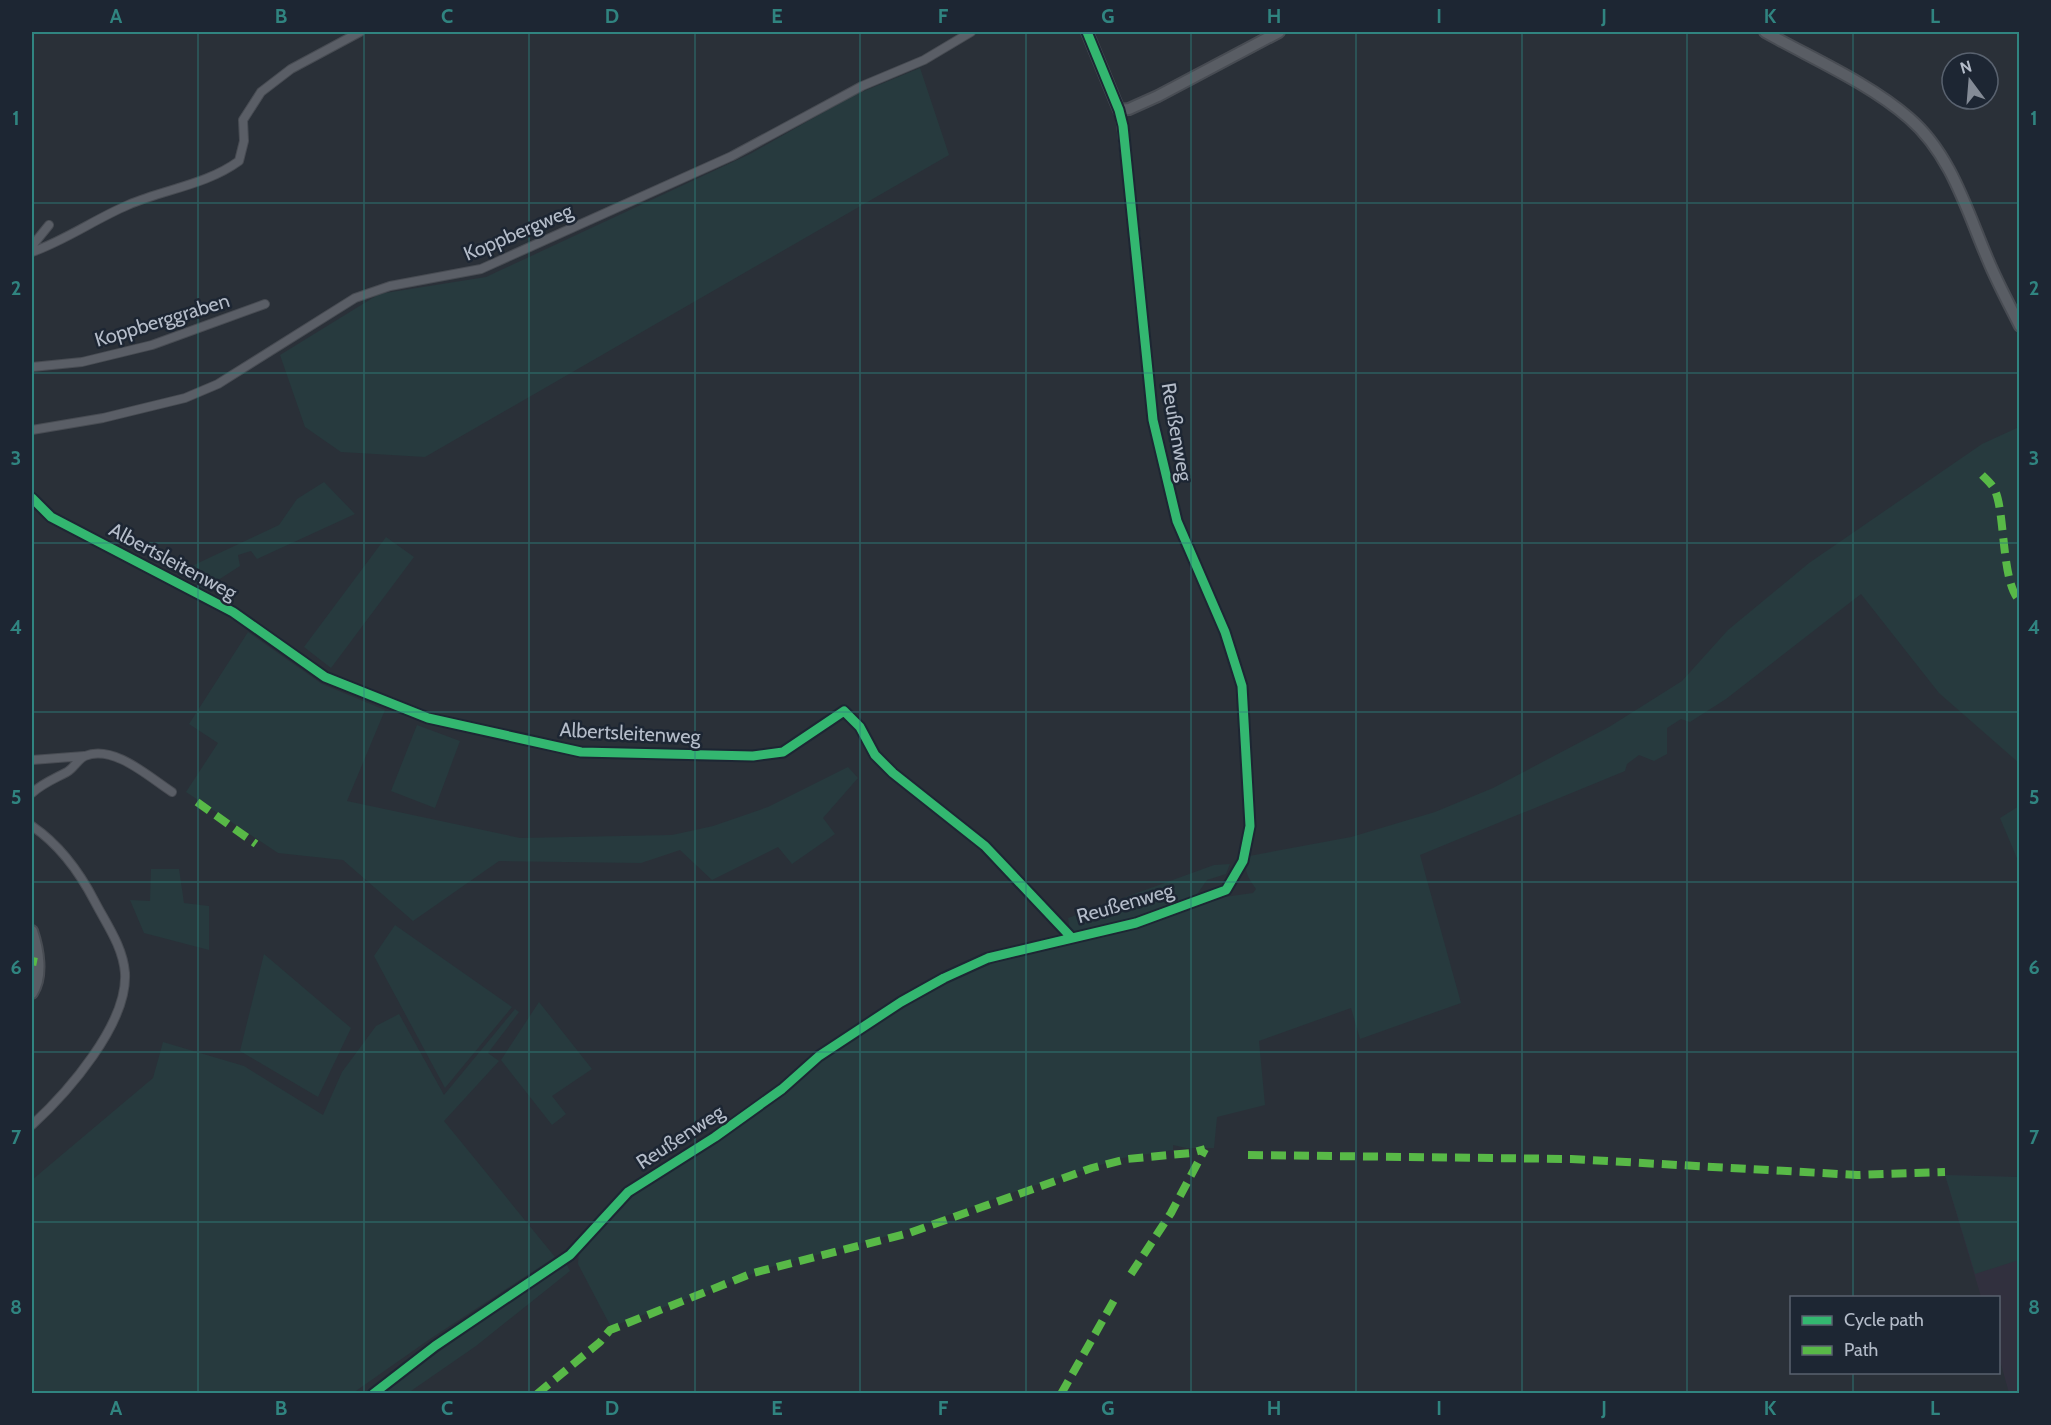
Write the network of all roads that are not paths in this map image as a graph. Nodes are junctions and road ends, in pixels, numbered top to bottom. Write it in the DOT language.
graph roads {
  1 [pos="360,32"];
  2 [pos="971,32"];
  3 [pos="1087,32"];
  4 [pos="1280,32"];
  5 [pos="1765,32"];
  6 [pos="1119,110"];
  7 [pos="50,225"];
  8 [pos="32,246"];
  9 [pos="32,252"];
  10 [pos="265,304"];
  11 [pos="2019,326"];
  12 [pos="32,367"];
  13 [pos="32,430"];
  14 [pos="32,498"];
  15 [pos="84,756"];
  16 [pos="32,760"];
  17 [pos="172,792"];
  18 [pos="32,793"];
  19 [pos="32,826"];
  20 [pos="32,930"];
  21 [pos="1071,937"];
  22 [pos="34,961"];
  23 [pos="32,993"];
  24 [pos="32,1125"];
  25 [pos="373,1394"];
  1 -- 9 [label="street"];
  2 -- 13 [label="street, Koppbergweg"];
  3 -- 6 [label="street"];
  4 -- 6 [label="street"];
  5 -- 11 [label="street"];
  6 -- 21 [label="street, Reußenweg"];
  7 -- 8 [label="street"];
  10 -- 12 [label="street, Koppberggraben"];
  14 -- 21 [label="street, Albertsleitenweg"];
  15 -- 16 [label="street"];
  15 -- 17 [label="street"];
  15 -- 18 [label="street"];
  19 -- 24 [label="street"];
  20 -- 22 [label="street"];
  21 -- 25 [label="street, Reußenweg"];
  22 -- 23 [label="street"];
}
